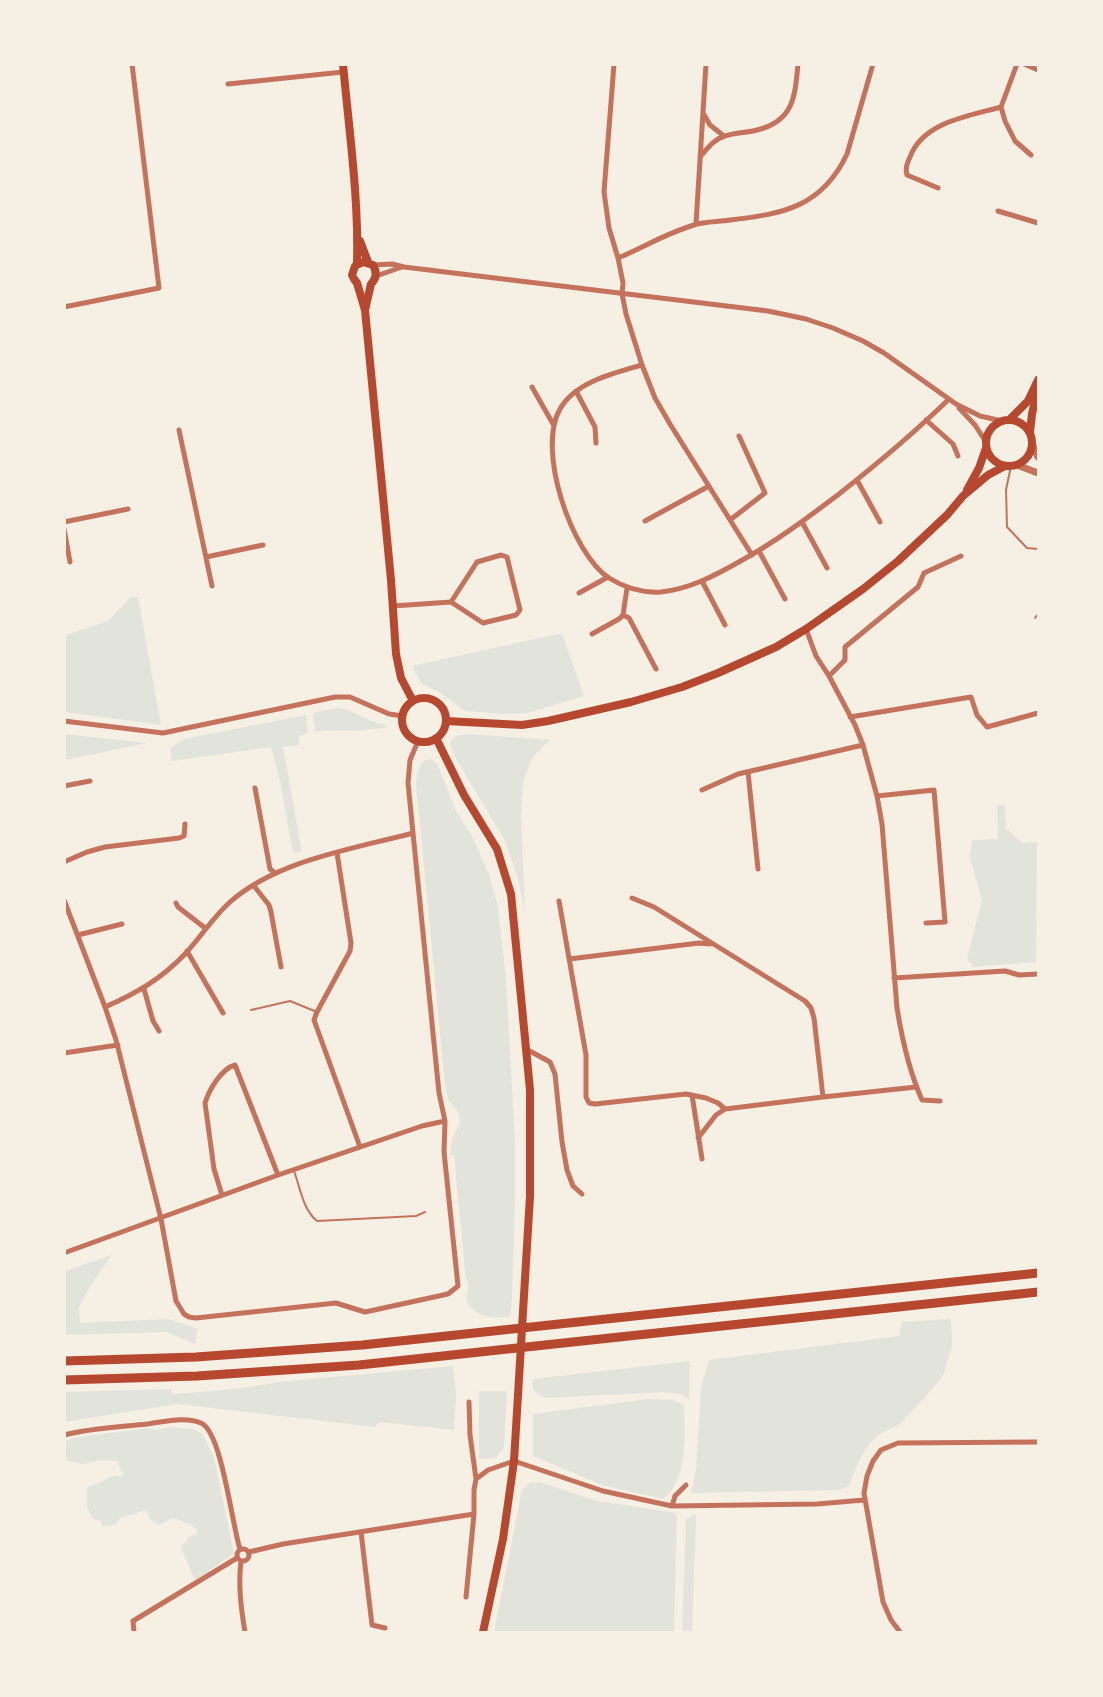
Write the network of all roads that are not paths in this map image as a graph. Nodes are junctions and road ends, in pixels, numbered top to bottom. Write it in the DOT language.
graph roads {
  1 [pos="132,64"];
  2 [pos="614,64"];
  3 [pos="706,64"];
  4 [pos="798,64"];
  5 [pos="873,64"];
  6 [pos="1017,64"];
  7 [pos="1024,64"];
  8 [pos="343,68"];
  9 [pos="1038,70"];
  10 [pos="228,84"];
  11 [pos="1001,107"];
  12 [pos="703,112"];
  13 [pos="724,136"];
  14 [pos="1031,155"];
  15 [pos="700,157"];
  16 [pos="938,188"];
  17 [pos="998,211"];
  18 [pos="1038,223"];
  19 [pos="696,224"];
  20 [pos="358,237"];
  21 [pos="618,258"];
  22 [pos="357,264"];
  23 [pos="370,264"];
  24 [pos="404,267"];
  25 [pos="374,280"];
  26 [pos="357,283"];
  27 [pos="622,294"];
  28 [pos="64,307"];
  29 [pos="365,309"];
  30 [pos="642,365"];
  31 [pos="1038,380"];
  32 [pos="1038,386"];
  33 [pos="532,387"];
  34 [pos="576,392"];
  35 [pos="949,399"];
  36 [pos="956,404"];
  37 [pos="926,420"];
  38 [pos="1006,420"];
  39 [pos="553,424"];
  40 [pos="179,430"];
  41 [pos="1030,432"];
  42 [pos="739,436"];
  43 [pos="596,444"];
  44 [pos="986,445"];
  45 [pos="1033,446"];
  46 [pos="958,456"];
  47 [pos="1038,457"];
  48 [pos="1011,466"];
  49 [pos="1038,473"];
  50 [pos="857,480"];
  51 [pos="709,486"];
  52 [pos="963,496"];
  53 [pos="128,509"];
  54 [pos="730,520"];
  55 [pos="64,522"];
  56 [pos="645,522"];
  57 [pos="802,522"];
  58 [pos="880,522"];
  59 [pos="64,529"];
  60 [pos="263,545"];
  61 [pos="1038,549"];
  62 [pos="759,551"];
  63 [pos="752,555"];
  64 [pos="961,556"];
  65 [pos="206,557"];
  66 [pos="70,562"];
  67 [pos="827,568"];
  68 [pos="608,577"];
  69 [pos="702,581"];
  70 [pos="212,586"];
  71 [pos="627,588"];
  72 [pos="579,593"];
  73 [pos="785,599"];
  74 [pos="451,602"];
  75 [pos="393,606"];
  76 [pos="1038,614"];
  77 [pos="623,615"];
  78 [pos="1035,618"];
  79 [pos="726,626"];
  80 [pos="806,629"];
  81 [pos="592,634"];
  82 [pos="656,669"];
  83 [pos="829,676"];
  84 [pos="413,701"];
  85 [pos="1038,713"];
  86 [pos="403,716"];
  87 [pos="850,717"];
  88 [pos="64,721"];
  89 [pos="446,721"];
  90 [pos="436,738"];
  91 [pos="418,741"];
  92 [pos="863,746"];
  93 [pos="748,772"];
  94 [pos="90,781"];
  95 [pos="64,786"];
  96 [pos="255,789"];
  97 [pos="702,790"];
  98 [pos="877,796"];
  99 [pos="185,824"];
  100 [pos="413,833"];
  101 [pos="337,853"];
  102 [pos="64,862"];
  103 [pos="758,869"];
  104 [pos="275,873"];
  105 [pos="254,886"];
  106 [pos="632,898"];
  107 [pos="64,900"];
  108 [pos="559,901"];
  109 [pos="176,903"];
  110 [pos="926,923"];
  111 [pos="122,924"];
  112 [pos="205,928"];
  113 [pos="78,935"];
  114 [pos="712,944"];
  115 [pos="187,951"];
  116 [pos="569,959"];
  117 [pos="281,967"];
  118 [pos="1038,974"];
  119 [pos="894,978"];
  120 [pos="144,989"];
  121 [pos="105,1007"];
  122 [pos="251,1010"];
  123 [pos="317,1012"];
  124 [pos="223,1013"];
  125 [pos="159,1030"];
  126 [pos="118,1045"];
  127 [pos="526,1049"];
  128 [pos="64,1053"];
  129 [pos="916,1087"];
  130 [pos="692,1095"];
  131 [pos="823,1097"];
  132 [pos="940,1101"];
  133 [pos="725,1109"];
  134 [pos="445,1121"];
  135 [pos="698,1138"];
  136 [pos="360,1147"];
  137 [pos="702,1159"];
  138 [pos="294,1170"];
  139 [pos="278,1175"];
  140 [pos="582,1194"];
  141 [pos="222,1195"];
  142 [pos="425,1212"];
  143 [pos="160,1219"];
  144 [pos="64,1253"];
  145 [pos="1038,1274"];
  146 [pos="1038,1292"];
  147 [pos="64,1361"];
  148 [pos="64,1380"];
  149 [pos="469,1402"];
  150 [pos="64,1435"];
  151 [pos="1038,1442"];
  152 [pos="514,1461"];
  153 [pos="476,1479"];
  154 [pos="686,1485"];
  155 [pos="864,1500"];
  156 [pos="672,1506"];
  157 [pos="474,1514"];
  158 [pos="361,1532"];
  159 [pos="240,1549"];
  160 [pos="249,1552"];
  161 [pos="239,1560"];
  162 [pos="466,1597"];
  163 [pos="385,1628"];
  164 [pos="134,1632"];
  165 [pos="244,1632"];
  166 [pos="483,1632"];
  167 [pos="900,1632"];
  1 -- 28 [label="street"];
  2 -- 21 [label="street"];
  3 -- 12 [label="street"];
  4 -- 13 [label="street"];
  5 -- 19 [label="street"];
  6 -- 11 [label="street"];
  7 -- 9 [label="street"];
  8 -- 10 [label="street"];
  8 -- 20 [label="main road"];
  11 -- 14 [label="street"];
  11 -- 16 [label="street"];
  12 -- 13 [label="street"];
  12 -- 15 [label="street"];
  13 -- 15 [label="street"];
  15 -- 19 [label="street"];
  17 -- 18 [label="street"];
  19 -- 21 [label="street"];
  20 -- 22 [label="main road"];
  20 -- 23 [label="main road"];
  21 -- 27 [label="street"];
  22 -- 23 [label="main road"];
  22 -- 26 [label="main road"];
  23 -- 24 [label="street"];
  23 -- 25 [label="main road"];
  24 -- 25 [label="street"];
  24 -- 27 [label="street"];
  25 -- 26 [label="main road"];
  25 -- 29 [label="main road"];
  26 -- 29 [label="main road"];
  27 -- 30 [label="street"];
  27 -- 35 [label="street"];
  29 -- 75 [label="main road"];
  30 -- 34 [label="street"];
  30 -- 51 [label="street"];
  31 -- 38 [label="main road"];
  32 -- 41 [label="main road"];
  33 -- 39 [label="street"];
  34 -- 39 [label="street"];
  34 -- 43 [label="street"];
  35 -- 36 [label="street"];
  35 -- 37 [label="street"];
  36 -- 38 [label="street"];
  36 -- 44 [label="street"];
  37 -- 46 [label="street"];
  37 -- 50 [label="street"];
  38 -- 41 [label="main road"];
  38 -- 44 [label="main road"];
  39 -- 68 [label="street"];
  40 -- 65 [label="street"];
  41 -- 45 [label="main road"];
  42 -- 54 [label="street"];
  44 -- 48 [label="main road"];
  44 -- 52 [label="main road"];
  45 -- 47 [label="street"];
  45 -- 48 [label="main road"];
  48 -- 49 [label="street"];
  48 -- 52 [label="main road"];
  48 -- 61 [label="lane"];
  50 -- 57 [label="street"];
  50 -- 58 [label="street"];
  51 -- 54 [label="street"];
  51 -- 56 [label="street"];
  52 -- 80 [label="main road"];
  53 -- 55 [label="street"];
  54 -- 63 [label="street"];
  57 -- 62 [label="street"];
  57 -- 67 [label="street"];
  59 -- 66 [label="street"];
  60 -- 65 [label="street"];
  62 -- 63 [label="street"];
  62 -- 73 [label="street"];
  63 -- 69 [label="street"];
  64 -- 83 [label="street"];
  65 -- 70 [label="street"];
  68 -- 71 [label="street"];
  68 -- 72 [label="street"];
  69 -- 71 [label="street"];
  69 -- 79 [label="street"];
  71 -- 77 [label="street"];
  74 -- 74 [label="street"];
  74 -- 75 [label="street"];
  75 -- 84 [label="main road"];
  76 -- 78 [label="lane"];
  77 -- 81 [label="street"];
  77 -- 82 [label="street"];
  80 -- 83 [label="street"];
  80 -- 89 [label="main road"];
  83 -- 87 [label="street"];
  84 -- 86 [label="main road"];
  84 -- 89 [label="main road"];
  85 -- 87 [label="street"];
  86 -- 88 [label="street"];
  86 -- 91 [label="main road"];
  87 -- 92 [label="street"];
  89 -- 90 [label="main road"];
  90 -- 91 [label="main road"];
  90 -- 127 [label="main road"];
  91 -- 100 [label="street"];
  92 -- 93 [label="street"];
  92 -- 98 [label="street"];
  93 -- 97 [label="street"];
  93 -- 103 [label="street"];
  94 -- 95 [label="street"];
  96 -- 104 [label="street"];
  98 -- 110 [label="street"];
  98 -- 119 [label="street"];
  99 -- 102 [label="street"];
  100 -- 101 [label="street"];
  100 -- 134 [label="street"];
  101 -- 104 [label="street"];
  101 -- 123 [label="street"];
  104 -- 105 [label="street"];
  105 -- 112 [label="street"];
  105 -- 117 [label="street"];
  106 -- 114 [label="street"];
  107 -- 113 [label="street"];
  108 -- 116 [label="street"];
  109 -- 112 [label="street"];
  111 -- 113 [label="street"];
  112 -- 115 [label="street"];
  113 -- 121 [label="street"];
  114 -- 116 [label="street"];
  114 -- 131 [label="street"];
  115 -- 120 [label="street"];
  115 -- 124 [label="street"];
  116 -- 130 [label="street"];
  118 -- 119 [label="street"];
  119 -- 129 [label="street"];
  120 -- 121 [label="street"];
  120 -- 125 [label="street"];
  121 -- 126 [label="street"];
  122 -- 123 [label="lane"];
  123 -- 136 [label="street"];
  126 -- 128 [label="street"];
  126 -- 143 [label="street"];
  127 -- 140 [label="street"];
  127 -- 152 [label="main road"];
  129 -- 131 [label="street"];
  129 -- 132 [label="street"];
  130 -- 133 [label="street"];
  130 -- 135 [label="street"];
  131 -- 133 [label="street"];
  133 -- 135 [label="street"];
  134 -- 136 [label="street"];
  134 -- 143 [label="street"];
  135 -- 137 [label="street"];
  136 -- 138 [label="street"];
  138 -- 139 [label="street"];
  138 -- 142 [label="lane"];
  139 -- 141 [label="street"];
  139 -- 141 [label="street"];
  141 -- 143 [label="street"];
  143 -- 144 [label="street"];
  145 -- 147 [label="highway"];
  146 -- 148 [label="highway"];
  149 -- 153 [label="street"];
  150 -- 159 [label="street"];
  151 -- 155 [label="street"];
  152 -- 153 [label="street"];
  152 -- 156 [label="street"];
  152 -- 166 [label="main road"];
  153 -- 157 [label="street"];
  154 -- 156 [label="street"];
  155 -- 156 [label="street"];
  155 -- 167 [label="street"];
  157 -- 158 [label="street"];
  157 -- 162 [label="street"];
  158 -- 160 [label="street"];
  158 -- 163 [label="street"];
  159 -- 160 [label="street"];
  159 -- 161 [label="street"];
  160 -- 161 [label="street"];
  161 -- 164 [label="street"];
  161 -- 165 [label="street"];
}
